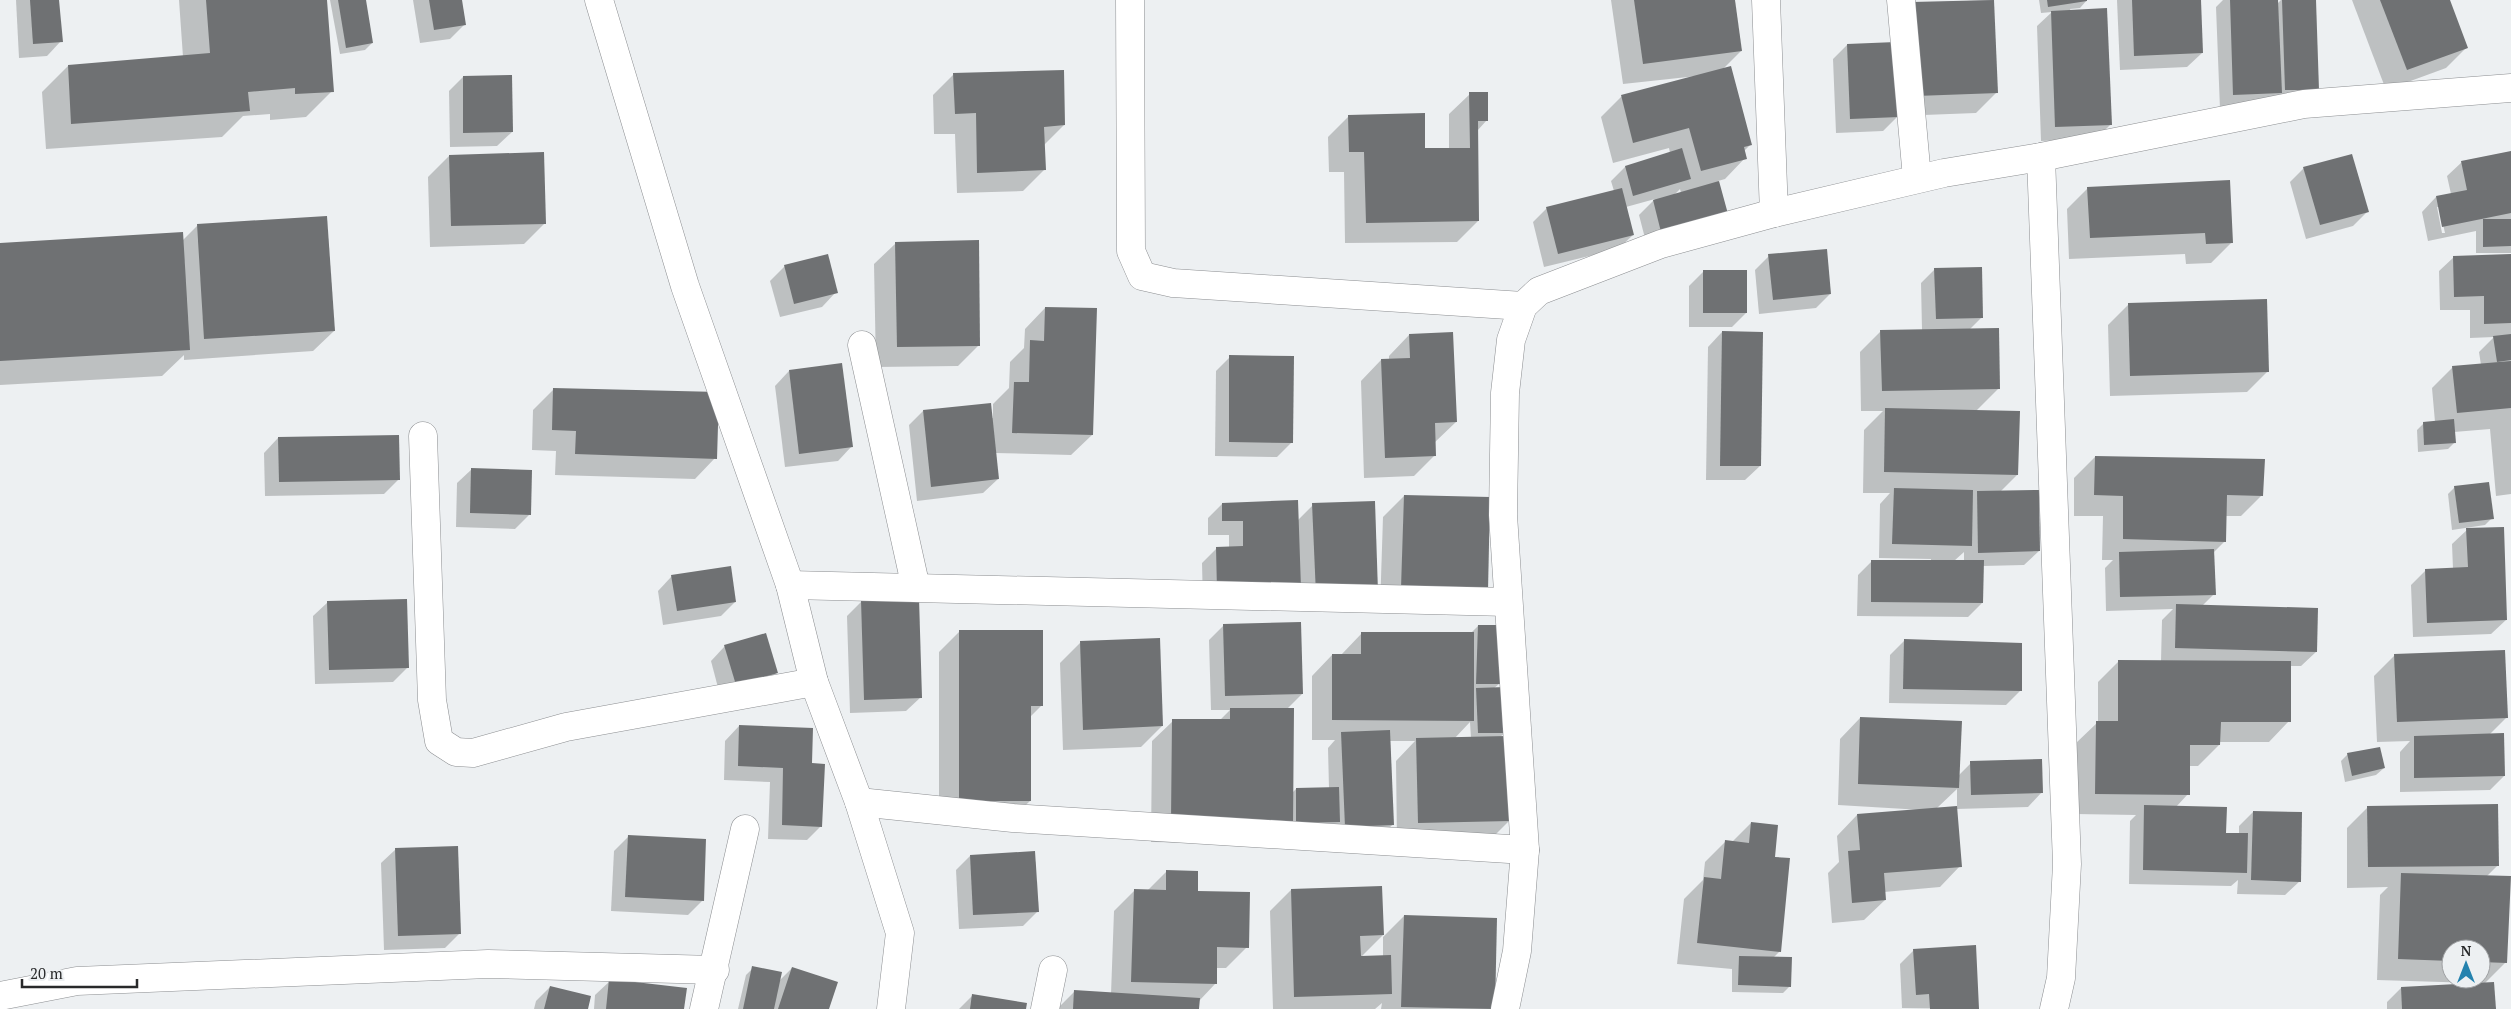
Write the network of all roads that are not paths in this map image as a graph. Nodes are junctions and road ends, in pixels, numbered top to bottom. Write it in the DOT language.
graph roads {
  1 [pos="599,0"];
  2 [pos="1130,0"];
  3 [pos="1766,0"];
  4 [pos="1902,0"];
  5 [pos="2511,88"];
  6 [pos="2041,157"];
  7 [pos="1917,178"];
  8 [pos="1774,213"];
  9 [pos="1523,306"];
  10 [pos="862,345"];
  11 [pos="423,436"];
  12 [pos="790,585"];
  13 [pos="916,588"];
  14 [pos="1508,602"];
  15 [pos="814,682"];
  16 [pos="858,802"];
  17 [pos="745,829"];
  18 [pos="1525,850"];
  19 [pos="715,970"];
  20 [pos="1053,970"];
  21 [pos="0,996"];
  22 [pos="704,1009"];
  23 [pos="891,1009"];
  24 [pos="1045,1009"];
  25 [pos="1505,1009"];
  26 [pos="2054,1009"];
  1 -- 12 [label="street"];
  2 -- 9 [label="street"];
  3 -- 8 [label="street"];
  4 -- 7 [label="street"];
  5 -- 6 [label="street"];
  6 -- 7 [label="street"];
  6 -- 26 [label="street"];
  7 -- 8 [label="street"];
  8 -- 9 [label="street"];
  9 -- 14 [label="street"];
  10 -- 13 [label="street"];
  11 -- 15 [label="street"];
  12 -- 13 [label="street"];
  12 -- 15 [label="street"];
  13 -- 14 [label="street"];
  14 -- 18 [label="street"];
  15 -- 16 [label="street"];
  16 -- 18 [label="street"];
  16 -- 23 [label="street"];
  17 -- 19 [label="street"];
  18 -- 25 [label="street"];
  19 -- 21 [label="street"];
  19 -- 22 [label="street"];
  20 -- 24 [label="street"];
}
